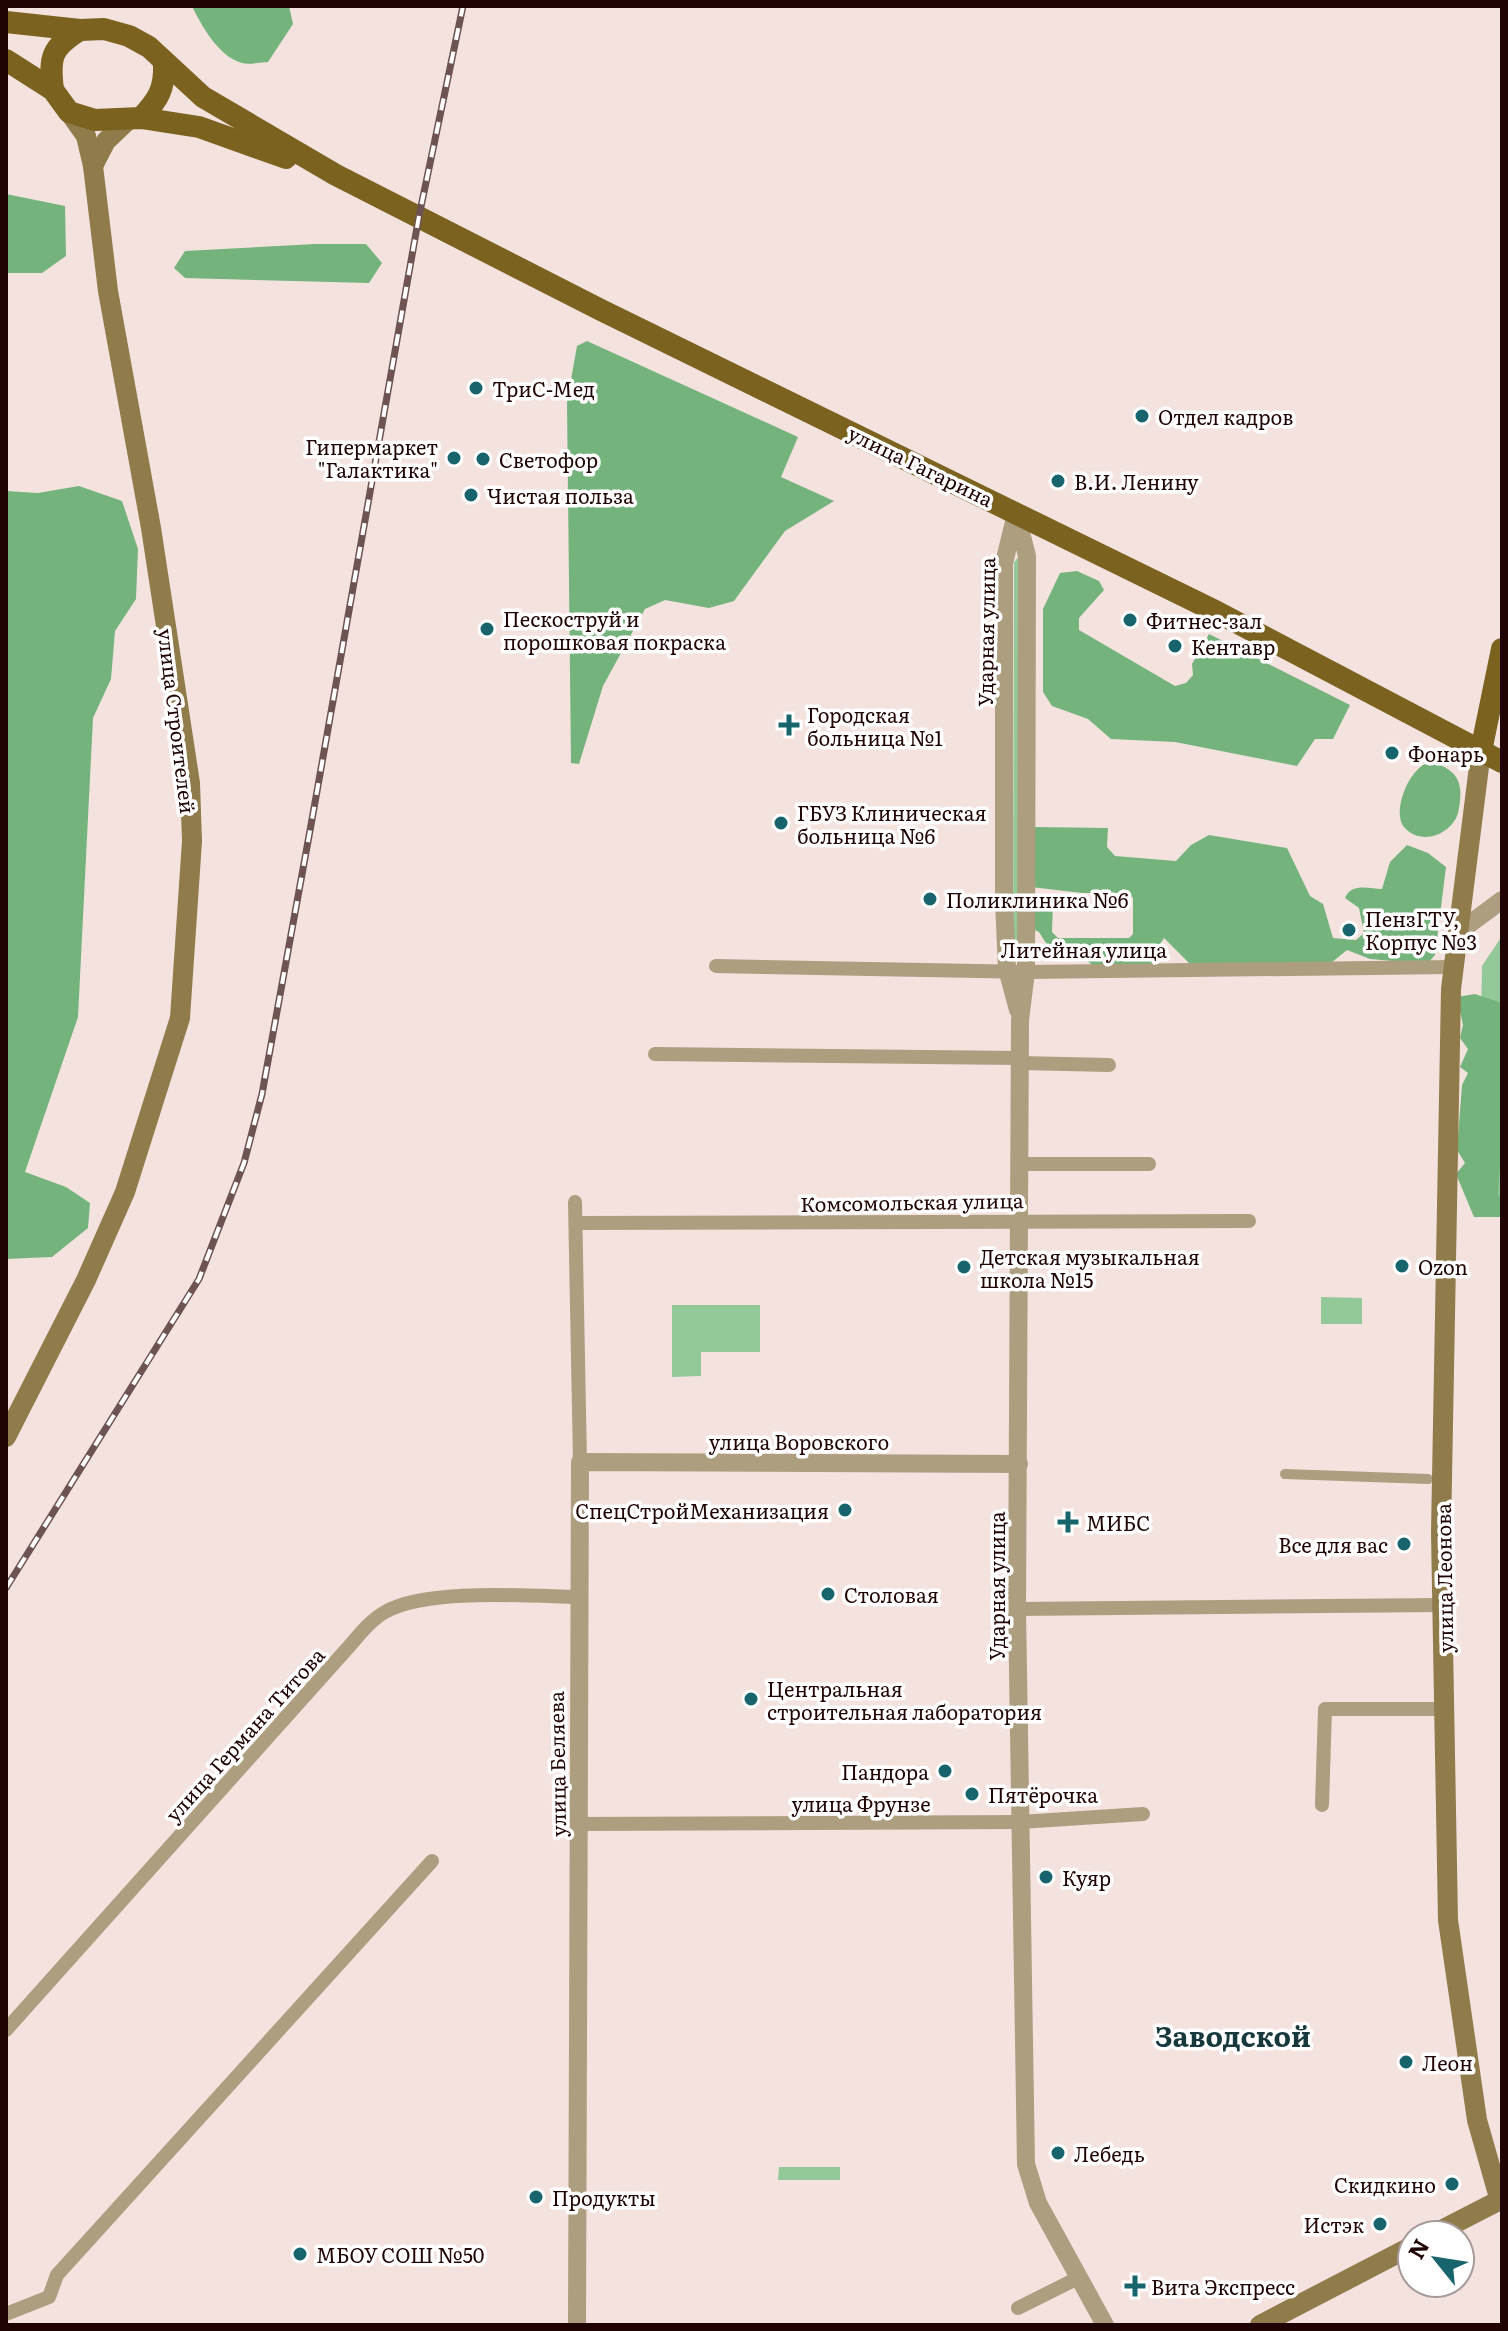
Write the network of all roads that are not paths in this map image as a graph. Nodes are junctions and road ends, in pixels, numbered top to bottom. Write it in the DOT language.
graph roads {
  1 [pos="6,22"];
  2 [pos="80,30"];
  3 [pos="6,60"];
  4 [pos="164,64"];
  5 [pos="53,90"];
  6 [pos="69,112"];
  7 [pos="134,120"];
  8 [pos="93,166"];
  9 [pos="336,175"];
  10 [pos="1016,513"];
  11 [pos="1502,649"];
  12 [pos="1481,751"];
  13 [pos="1502,762"];
  14 [pos="1502,900"];
  15 [pos="1455,940"];
  16 [pos="716,966"];
  17 [pos="1452,967"];
  18 [pos="1017,970"];
  19 [pos="655,1054"];
  20 [pos="1020,1061"];
  21 [pos="1109,1065"];
  22 [pos="1020,1164"];
  23 [pos="1149,1164"];
  24 [pos="575,1202"];
  25 [pos="1020,1219"];
  26 [pos="1249,1221"];
  27 [pos="576,1223"];
  28 [pos="6,1437"];
  29 [pos="580,1462"];
  30 [pos="1019,1464"];
  31 [pos="1285,1474"];
  32 [pos="1428,1479"];
  33 [pos="578,1597"];
  34 [pos="1442,1605"];
  35 [pos="1017,1609"];
  36 [pos="1444,1709"];
  37 [pos="1322,1805"];
  38 [pos="1143,1814"];
  39 [pos="1020,1822"];
  40 [pos="580,1824"];
  41 [pos="432,1861"];
  42 [pos="6,2030"];
  43 [pos="1501,2202"];
  44 [pos="1465,2219"];
  45 [pos="1396,2254"];
  46 [pos="1080,2277"];
  47 [pos="1018,2308"];
  48 [pos="6,2314"];
  49 [pos="577,2325"];
  50 [pos="1105,2325"];
  51 [pos="1260,2325"];
  1 -- 2 [label="main road"];
  2 -- 4 [label="main road"];
  2 -- 5 [label="main road"];
  3 -- 5 [label="main road"];
  4 -- 7 [label="main road"];
  4 -- 9 [label="main road"];
  5 -- 6 [label="main road"];
  6 -- 7 [label="main road"];
  6 -- 8 [label="main road, улица Строителей"];
  7 -- 8 [label="main road"];
  7 -- 9 [label="main road"];
  8 -- 28 [label="main road, улица Строителей"];
  9 -- 10 [label="main road, улица Гагарина"];
  10 -- 12 [label="main road, улица Гагарина"];
  10 -- 18 [label="street, Ударная улица"];
  11 -- 12 [label="main road"];
  12 -- 13 [label="main road, улица Гагарина"];
  12 -- 15 [label="main road, улица Леонова"];
  14 -- 15 [label="street"];
  15 -- 17 [label="main road, улица Леонова"];
  16 -- 18 [label="street, Литейная улица"];
  17 -- 18 [label="street, Литейная улица"];
  17 -- 34 [label="main road, улица Леонова"];
  18 -- 20 [label="street, Ударная улица"];
  19 -- 20 [label="street"];
  20 -- 21 [label="street"];
  20 -- 22 [label="street, Ударная улица"];
  22 -- 23 [label="street"];
  22 -- 25 [label="street, Ударная улица"];
  24 -- 27 [label="street, улица Беляева"];
  25 -- 26 [label="street, Комсомольская улица"];
  25 -- 27 [label="street, Комсомольская улица"];
  25 -- 30 [label="street, Ударная улица"];
  27 -- 29 [label="street, улица Беляева"];
  29 -- 30 [label="street, улица Воровского"];
  29 -- 33 [label="street, улица Беляева"];
  30 -- 35 [label="street, Ударная улица"];
  31 -- 32 [label="street"];
  33 -- 40 [label="street, улица Беляева"];
  33 -- 42 [label="street, улица Германа Титова"];
  34 -- 35 [label="street"];
  34 -- 36 [label="main road, улица Леонова"];
  35 -- 39 [label="street, Ударная улица"];
  36 -- 37 [label="street"];
  36 -- 43 [label="main road, улица Леонова"];
  38 -- 39 [label="street, улица Фрунзе"];
  39 -- 40 [label="street, улица Фрунзе"];
  39 -- 46 [label="street, Ударная улица"];
  40 -- 49 [label="street, улица Беляева"];
  41 -- 48 [label="street"];
  43 -- 44 [label="main road"];
  45 -- 51 [label="main road"];
  46 -- 47 [label="street"];
  46 -- 50 [label="street, Ударная улица"];
}
